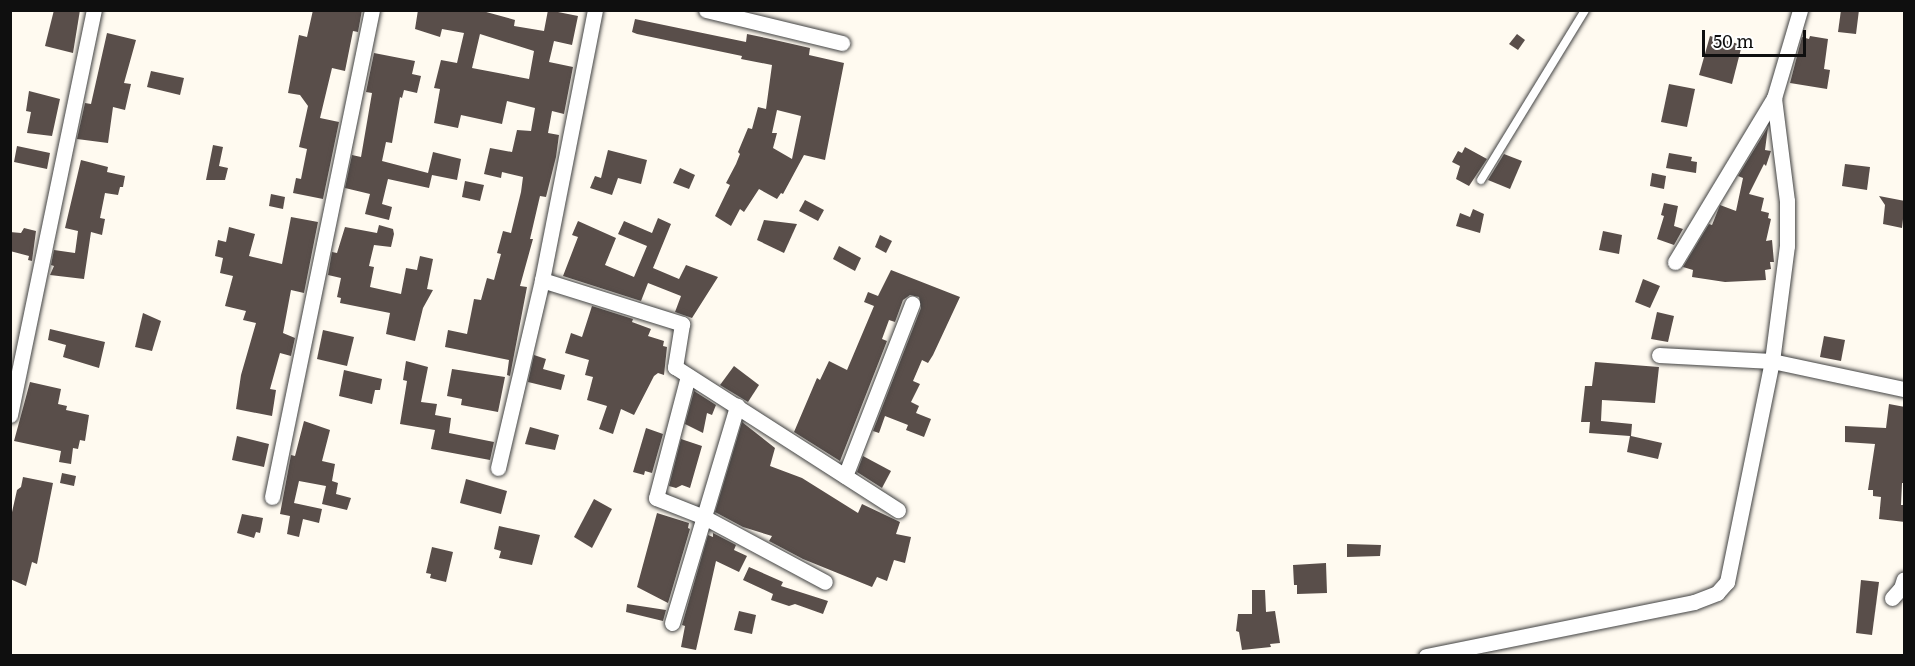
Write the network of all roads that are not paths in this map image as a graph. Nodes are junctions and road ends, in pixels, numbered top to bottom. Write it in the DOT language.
graph roads {
  1 [pos="94,10"];
  2 [pos="372,10"];
  3 [pos="595,10"];
  4 [pos="706,10"];
  5 [pos="1586,10"];
  6 [pos="1800,10"];
  7 [pos="842,43"];
  8 [pos="1774,98"];
  9 [pos="1480,180"];
  10 [pos="1675,262"];
  11 [pos="542,280"];
  12 [pos="912,304"];
  13 [pos="1659,355"];
  14 [pos="1772,361"];
  15 [pos="687,376"];
  16 [pos="1905,389"];
  17 [pos="736,406"];
  18 [pos="10,415"];
  19 [pos="498,468"];
  20 [pos="845,476"];
  21 [pos="273,497"];
  22 [pos="898,510"];
  23 [pos="704,517"];
  24 [pos="1905,579"];
  25 [pos="825,582"];
  26 [pos="1892,598"];
  27 [pos="672,623"];
  28 [pos="1426,656"];
  1 -- 18 [label="street"];
  2 -- 21 [label="street"];
  3 -- 11 [label="street"];
  4 -- 7 [label="street"];
  5 -- 9 [label="lane"];
  6 -- 8 [label="street"];
  8 -- 10 [label="street"];
  8 -- 14 [label="street"];
  11 -- 15 [label="street"];
  11 -- 19 [label="street"];
  12 -- 20 [label="street"];
  13 -- 14 [label="street"];
  14 -- 16 [label="street"];
  14 -- 28 [label="street"];
  15 -- 17 [label="street"];
  15 -- 23 [label="street"];
  17 -- 20 [label="street"];
  17 -- 23 [label="street"];
  20 -- 22 [label="street"];
  23 -- 25 [label="street"];
  23 -- 27 [label="street"];
  24 -- 26 [label="street"];
}
